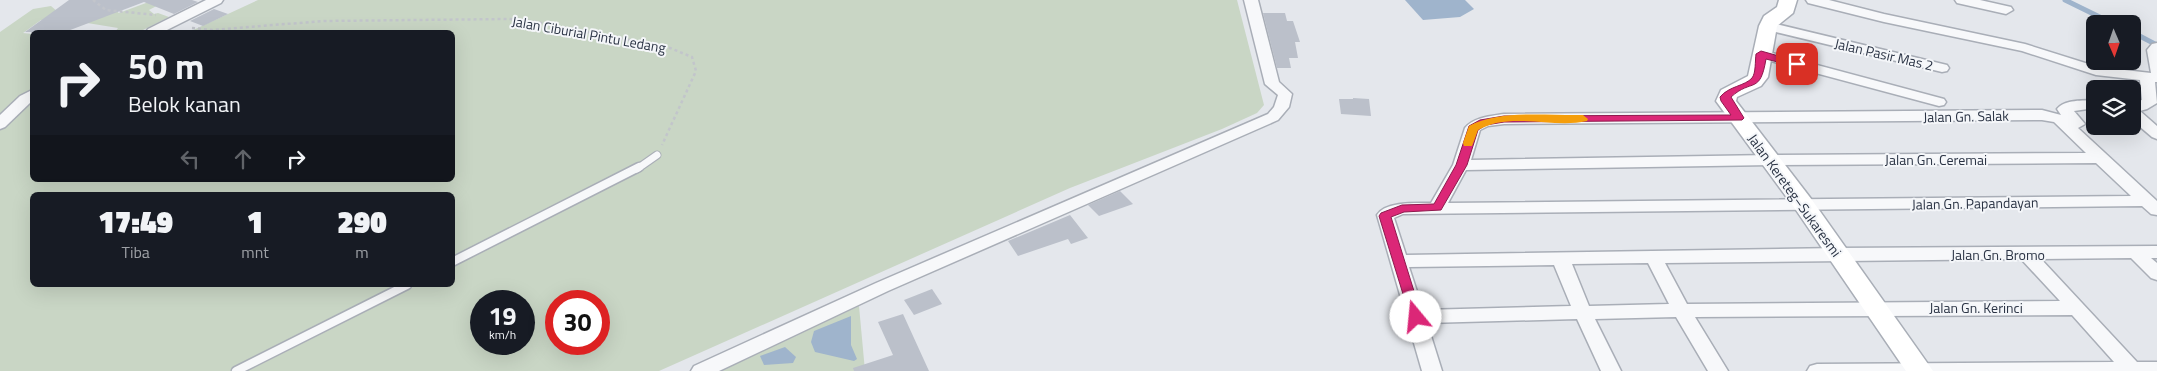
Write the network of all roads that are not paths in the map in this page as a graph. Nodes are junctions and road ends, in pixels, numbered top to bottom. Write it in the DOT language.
graph roads {
  1 [pos="216,0"];
  2 [pos="1251,0"];
  3 [pos="1788,0"];
  4 [pos="1813,0"];
  5 [pos="1962,0"];
  6 [pos="2006,10"];
  7 [pos="1768,26"];
  8 [pos="156,30"];
  9 [pos="2156,49"];
  10 [pos="1761,54"];
  11 [pos="1942,68"];
  12 [pos="2154,75"];
  13 [pos="30,95"];
  14 [pos="1939,102"];
  15 [pos="2086,105"];
  16 [pos="2141,106"];
  17 [pos="1738,118"];
  18 [pos="2141,119"];
  19 [pos="0,124"];
  20 [pos="2157,134"];
  21 [pos="2086,135"];
  22 [pos="2086,135"];
  23 [pos="657,155"];
  24 [pos="2102,158"];
  25 [pos="1771,160"];
  26 [pos="1461,165"];
  27 [pos="2150,201"];
  28 [pos="1804,205"];
  29 [pos="1437,208"];
  30 [pos="2135,252"];
  31 [pos="2157,252"];
  32 [pos="1838,254"];
  33 [pos="2026,254"];
  34 [pos="1654,258"];
  35 [pos="455,260"];
  36 [pos="1561,260"];
  37 [pos="1399,261"];
  38 [pos="2157,274"];
  39 [pos="403,287"];
  40 [pos="1876,307"];
  41 [pos="2076,308"];
  42 [pos="1682,311"];
  43 [pos="1583,312"];
  44 [pos="1416,317"];
  45 [pos="2157,368"];
  46 [pos="2132,369"];
  47 [pos="1919,370"];
  48 [pos="236,371"];
  49 [pos="701,371"];
  50 [pos="1432,371"];
  51 [pos="1611,371"];
  52 [pos="1718,371"];
  53 [pos="1817,371"];
  1 -- 8 [label="street"];
  2 -- 49 [label="street"];
  3 -- 7 [label="street"];
  4 -- 12 [label="street"];
  5 -- 6 [label="street"];
  7 -- 10 [label="street, Jalan Kereteg–Sukaresmi"];
  7 -- 11 [label="street, Jalan Pasir Mas 2"];
  9 -- 12 [label="street"];
  10 -- 14 [label="street"];
  10 -- 17 [label="street, Jalan Kereteg–Sukaresmi"];
  12 -- 16 [label="street"];
  13 -- 19 [label="street"];
  15 -- 22 [label="street"];
  17 -- 24 [label="street, Jalan Gn. Salak"];
  17 -- 25 [label="street, Jalan Kereteg–Sukaresmi"];
  17 -- 26 [label="street, Jalan Gn. Salak"];
  18 -- 20 [label="street"];
  21 -- 27 [label="street"];
  23 -- 35 [label="lane"];
  24 -- 25 [label="street, Jalan Gn. Ceremai"];
  24 -- 27 [label="street, Jalan Gn. Salak"];
  25 -- 26 [label="street, Jalan Gn. Ceremai"];
  25 -- 28 [label="street, Jalan Kereteg–Sukaresmi"];
  26 -- 29 [label="street, Jalan Gn. Salak"];
  27 -- 28 [label="street, Jalan Gn. Papandayan"];
  28 -- 29 [label="street, Jalan Gn. Papandayan"];
  28 -- 32 [label="street, Jalan Kereteg–Sukaresmi"];
  29 -- 37 [label="street, Jalan Gn. Papandayan"];
  30 -- 31 [label="street, Jalan Gn. Bromo"];
  30 -- 33 [label="street, Jalan Gn. Bromo"];
  30 -- 38 [label="street"];
  32 -- 33 [label="street, Jalan Gn. Bromo"];
  32 -- 34 [label="street, Jalan Gn. Bromo"];
  32 -- 40 [label="street, Jalan Kereteg–Sukaresmi"];
  33 -- 41 [label="street"];
  34 -- 36 [label="street, Jalan Gn. Bromo"];
  34 -- 42 [label="street"];
  36 -- 37 [label="street, Jalan Gn. Bromo"];
  36 -- 43 [label="street"];
  37 -- 44 [label="street"];
  39 -- 48 [label="lane"];
  40 -- 41 [label="street, Jalan Gn. Kerinci"];
  40 -- 42 [label="street, Jalan Gn. Kerinci"];
  40 -- 47 [label="street, Jalan Kereteg–Sukaresmi"];
  41 -- 46 [label="street"];
  42 -- 43 [label="street, Jalan Gn. Kerinci"];
  42 -- 52 [label="street"];
  43 -- 44 [label="street, Jalan Gn. Kerinci"];
  43 -- 51 [label="street"];
  44 -- 50 [label="street"];
  45 -- 46 [label="street"];
  46 -- 47 [label="street"];
  47 -- 53 [label="street"];
}
